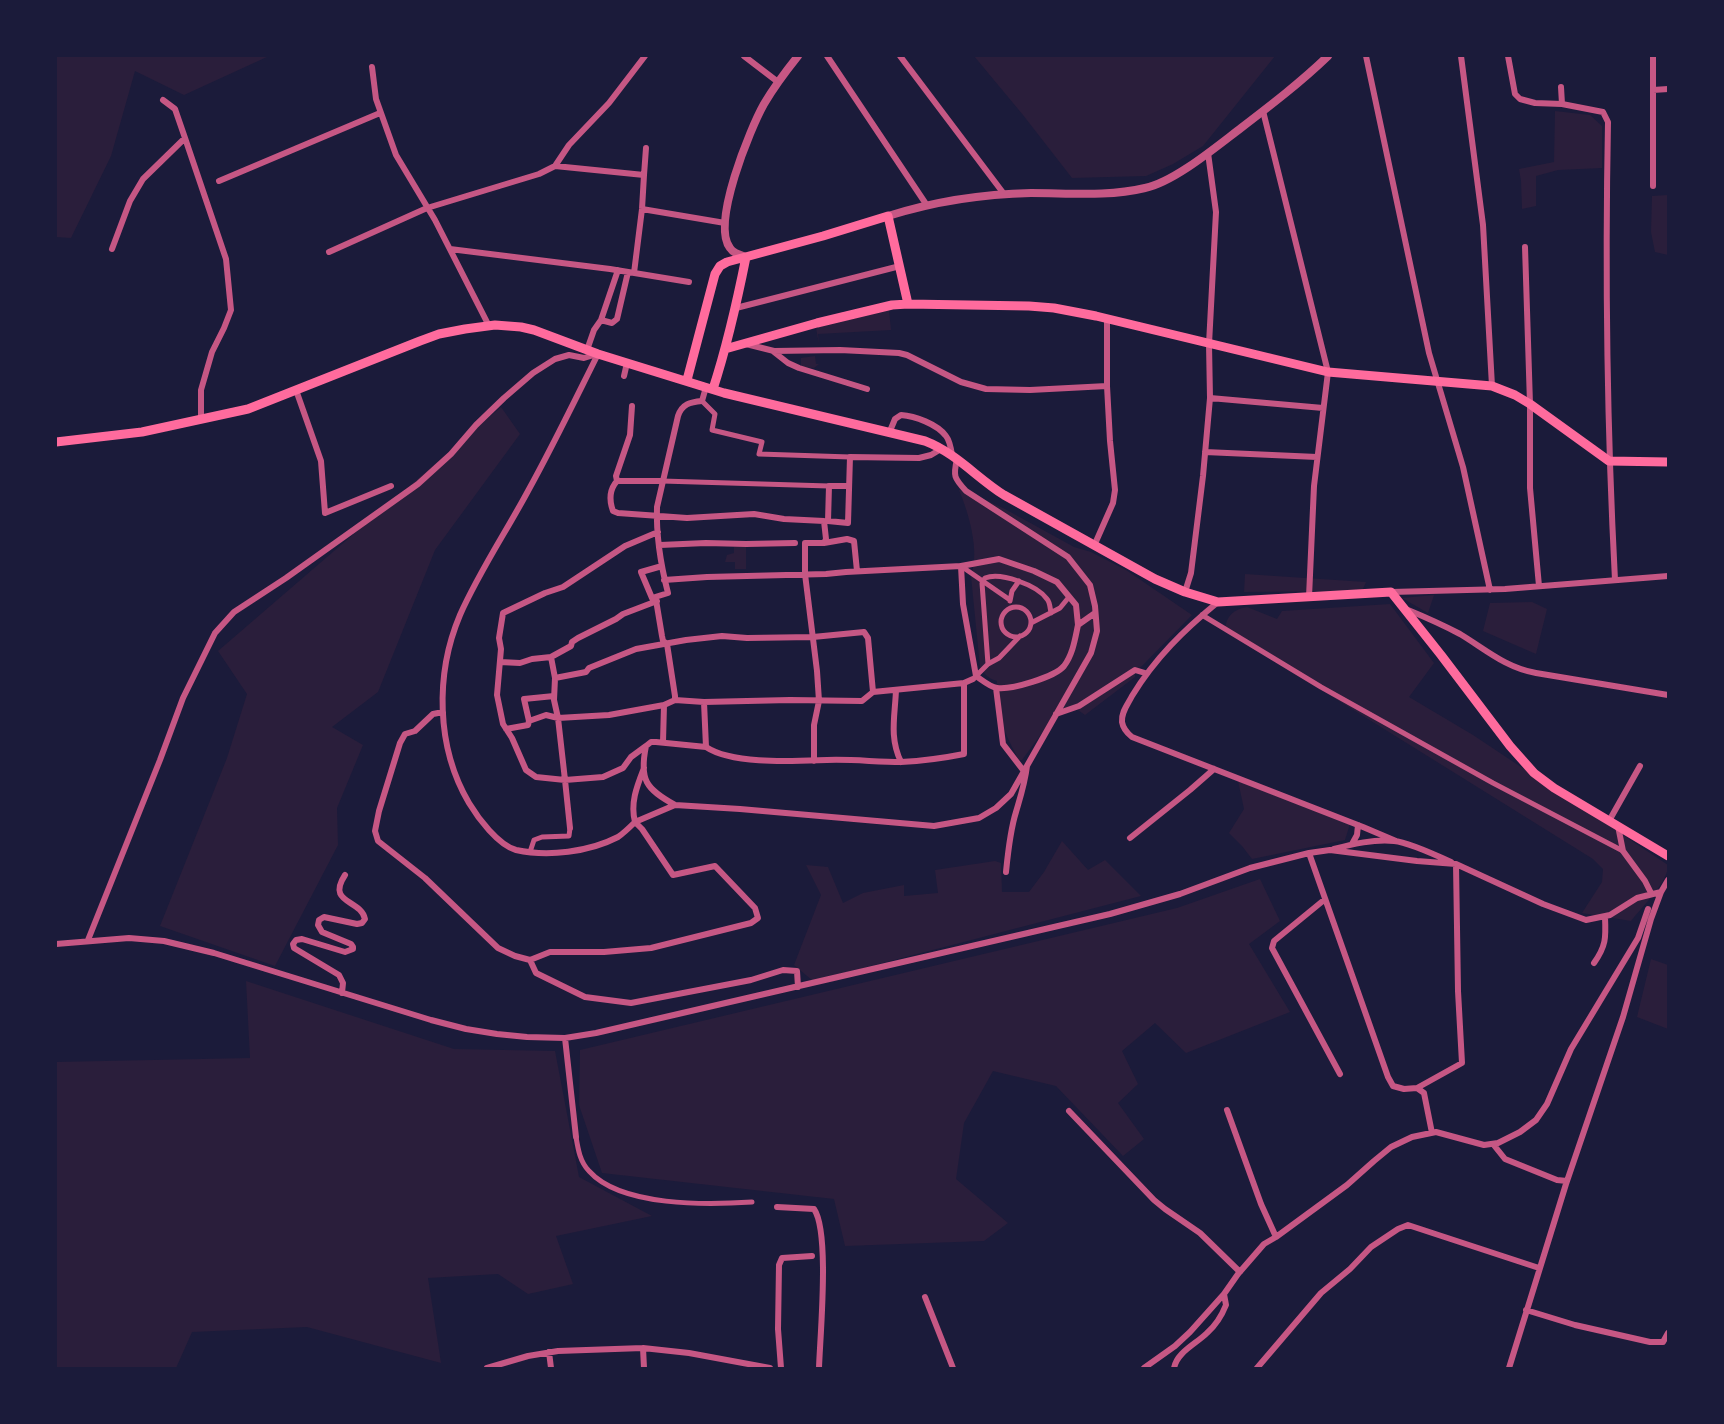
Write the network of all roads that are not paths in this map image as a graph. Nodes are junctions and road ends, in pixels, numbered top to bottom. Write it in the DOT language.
graph roads {
  1 [pos="645,56"];
  2 [pos="744,56"];
  3 [pos="798,56"];
  4 [pos="827,56"];
  5 [pos="900,56"];
  6 [pos="1328,56"];
  7 [pos="1365,56"];
  8 [pos="1461,56"];
  9 [pos="1508,56"];
  10 [pos="1653,56"];
  11 [pos="372,67"];
  12 [pos="778,82"];
  13 [pos="1561,87"];
  14 [pos="1668,89"];
  15 [pos="1653,90"];
  16 [pos="163,100"];
  17 [pos="1562,104"];
  18 [pos="1263,111"];
  19 [pos="380,113"];
  20 [pos="185,138"];
  21 [pos="646,148"];
  22 [pos="1208,153"];
  23 [pos="555,166"];
  24 [pos="644,175"];
  25 [pos="219,181"];
  26 [pos="1653,186"];
  27 [pos="1004,194"];
  28 [pos="926,204"];
  29 [pos="428,208"];
  30 [pos="642,209"];
  31 [pos="888,216"];
  32 [pos="726,223"];
  33 [pos="1525,247"];
  34 [pos="112,249"];
  35 [pos="450,249"];
  36 [pos="329,252"];
  37 [pos="746,257"];
  38 [pos="900,266"];
  39 [pos="618,270"];
  40 [pos="631,272"];
  41 [pos="689,282"];
  42 [pos="908,304"];
  43 [pos="735,308"];
  44 [pos="1107,319"];
  45 [pos="602,320"];
  46 [pos="489,326"];
  47 [pos="743,344"];
  48 [pos="1209,344"];
  49 [pos="725,349"];
  50 [pos="587,350"];
  51 [pos="774,351"];
  52 [pos="598,354"];
  53 [pos="627,363"];
  54 [pos="1328,372"];
  55 [pos="624,376"];
  56 [pos="687,380"];
  57 [pos="1438,382"];
  58 [pos="1107,386"];
  59 [pos="1492,386"];
  60 [pos="709,388"];
  61 [pos="867,389"];
  62 [pos="297,390"];
  63 [pos="1210,398"];
  64 [pos="702,401"];
  65 [pos="1530,404"];
  66 [pos="632,406"];
  67 [pos="1323,408"];
  68 [pos="201,419"];
  69 [pos="890,431"];
  70 [pos="56,442"];
  71 [pos="941,448"];
  72 [pos="1205,452"];
  73 [pos="850,457"];
  74 [pos="955,457"];
  75 [pos="1317,457"];
  76 [pos="1609,461"];
  77 [pos="1668,462"];
  78 [pos="662,481"];
  79 [pos="617,482"];
  80 [pos="391,486"];
  81 [pos="829,486"];
  82 [pos="849,486"];
  83 [pos="657,517"];
  84 [pos="658,532"];
  85 [pos="795,543"];
  86 [pos="824,543"];
  87 [pos="660,545"];
  88 [pos="1094,546"];
  89 [pos="662,566"];
  90 [pos="961,566"];
  91 [pos="857,571"];
  92 [pos="805,574"];
  93 [pos="1668,576"];
  94 [pos="664,580"];
  95 [pos="984,580"];
  96 [pos="1615,580"];
  97 [pos="1019,581"];
  98 [pos="1539,586"];
  99 [pos="1490,590"];
  100 [pos="1185,592"];
  101 [pos="1391,592"];
  102 [pos="1069,597"];
  103 [pos="1309,597"];
  104 [pos="656,599"];
  105 [pos="1010,600"];
  106 [pos="1218,602"];
  107 [pos="1012,608"];
  108 [pos="1404,609"];
  109 [pos="1051,613"];
  110 [pos="1095,613"];
  111 [pos="1202,615"];
  112 [pos="1031,623"];
  113 [pos="1078,625"];
  114 [pos="1020,636"];
  115 [pos="813,637"];
  116 [pos="667,644"];
  117 [pos="551,657"];
  118 [pos="500,662"];
  119 [pos="988,664"];
  120 [pos="1146,673"];
  121 [pos="555,678"];
  122 [pos="974,678"];
  123 [pos="964,683"];
  124 [pos="996,688"];
  125 [pos="896,690"];
  126 [pos="873,692"];
  127 [pos="1668,695"];
  128 [pos="554,696"];
  129 [pos="675,698"];
  130 [pos="819,701"];
  131 [pos="704,702"];
  132 [pos="664,705"];
  133 [pos="443,712"];
  134 [pos="1056,714"];
  135 [pos="558,718"];
  136 [pos="529,722"];
  137 [pos="506,729"];
  138 [pos="663,742"];
  139 [pos="646,746"];
  140 [pos="706,747"];
  141 [pos="814,761"];
  142 [pos="901,762"];
  143 [pos="1640,766"];
  144 [pos="644,768"];
  145 [pos="1025,768"];
  146 [pos="1214,769"];
  147 [pos="565,780"];
  148 [pos="675,805"];
  149 [pos="1609,821"];
  150 [pos="635,822"];
  151 [pos="1358,825"];
  152 [pos="1618,826"];
  153 [pos="570,828"];
  154 [pos="1130,838"];
  155 [pos="1396,841"];
  156 [pos="1352,844"];
  157 [pos="1330,850"];
  158 [pos="1623,851"];
  159 [pos="530,852"];
  160 [pos="1309,853"];
  161 [pos="1668,856"];
  162 [pos="1456,864"];
  163 [pos="1006,872"];
  164 [pos="345,875"];
  165 [pos="1668,880"];
  166 [pos="1661,892"];
  167 [pos="1651,893"];
  168 [pos="1637,898"];
  169 [pos="1324,900"];
  170 [pos="1651,910"];
  171 [pos="1605,917"];
  172 [pos="88,940"];
  173 [pos="56,944"];
  174 [pos="530,960"];
  175 [pos="1594,963"];
  176 [pos="798,987"];
  177 [pos="342,993"];
  178 [pos="565,1038"];
  179 [pos="1340,1074"];
  180 [pos="1417,1088"];
  181 [pos="1227,1110"];
  182 [pos="1069,1111"];
  183 [pos="1432,1133"];
  184 [pos="576,1137"];
  185 [pos="1493,1144"];
  186 [pos="1566,1182"];
  187 [pos="752,1202"];
  188 [pos="777,1208"];
  189 [pos="1276,1237"];
  190 [pos="812,1256"];
  191 [pos="1539,1268"];
  192 [pos="1240,1272"];
  193 [pos="1224,1294"];
  194 [pos="926,1297"];
  195 [pos="1526,1310"];
  196 [pos="1668,1333"];
  197 [pos="643,1348"];
  198 [pos="549,1352"];
  199 [pos="487,1368"];
  200 [pos="551,1368"];
  201 [pos="644,1368"];
  202 [pos="770,1368"];
  203 [pos="781,1368"];
  204 [pos="819,1368"];
  205 [pos="953,1368"];
  206 [pos="1144,1368"];
  207 [pos="1174,1368"];
  208 [pos="1257,1368"];
  209 [pos="1509,1368"];
  1 -- 23 [label="street"];
  2 -- 12 [label="street"];
  3 -- 12 [label="street"];
  4 -- 28 [label="street"];
  5 -- 27 [label="street"];
  6 -- 18 [label="street"];
  7 -- 57 [label="street"];
  8 -- 59 [label="street"];
  9 -- 17 [label="street"];
  10 -- 15 [label="street"];
  11 -- 19 [label="street"];
  12 -- 32 [label="street"];
  13 -- 17 [label="street"];
  14 -- 15 [label="street"];
  15 -- 26 [label="street"];
  16 -- 20 [label="street"];
  17 -- 76 [label="street"];
  18 -- 22 [label="street"];
  18 -- 54 [label="street"];
  19 -- 25 [label="street"];
  19 -- 29 [label="street"];
  20 -- 34 [label="street"];
  20 -- 68 [label="street"];
  21 -- 24 [label="street"];
  22 -- 27 [label="street"];
  22 -- 48 [label="street"];
  23 -- 24 [label="street"];
  23 -- 29 [label="street"];
  24 -- 30 [label="street"];
  27 -- 28 [label="street"];
  28 -- 31 [label="street"];
  29 -- 35 [label="street"];
  29 -- 36 [label="street"];
  30 -- 32 [label="street"];
  30 -- 40 [label="street"];
  31 -- 37 [label="main road"];
  31 -- 38 [label="main road"];
  32 -- 37 [label="street"];
  33 -- 65 [label="street"];
  35 -- 39 [label="street"];
  35 -- 46 [label="street"];
  37 -- 43 [label="main road"];
  37 -- 56 [label="main road"];
  38 -- 42 [label="main road"];
  38 -- 43 [label="street"];
  39 -- 40 [label="street"];
  39 -- 45 [label="street"];
  40 -- 41 [label="street"];
  40 -- 45 [label="street"];
  42 -- 44 [label="main road"];
  42 -- 47 [label="main road"];
  43 -- 49 [label="main road"];
  44 -- 48 [label="main road"];
  44 -- 58 [label="street"];
  45 -- 50 [label="street"];
  46 -- 50 [label="main road"];
  46 -- 62 [label="main road"];
  47 -- 49 [label="main road"];
  47 -- 51 [label="street"];
  48 -- 54 [label="main road"];
  48 -- 63 [label="street"];
  49 -- 60 [label="main road"];
  50 -- 52 [label="main road"];
  51 -- 58 [label="street"];
  51 -- 61 [label="street"];
  52 -- 53 [label="main road"];
  52 -- 133 [label="street"];
  52 -- 172 [label="street"];
  53 -- 55 [label="street"];
  53 -- 56 [label="main road"];
  54 -- 57 [label="main road"];
  54 -- 67 [label="street"];
  56 -- 60 [label="main road"];
  57 -- 59 [label="main road"];
  57 -- 99 [label="street"];
  58 -- 88 [label="street"];
  59 -- 65 [label="main road"];
  60 -- 64 [label="street"];
  60 -- 69 [label="main road"];
  62 -- 68 [label="main road"];
  62 -- 80 [label="street"];
  63 -- 67 [label="street"];
  63 -- 72 [label="street"];
  64 -- 73 [label="street"];
  64 -- 78 [label="street"];
  65 -- 76 [label="main road"];
  65 -- 98 [label="street"];
  66 -- 79 [label="street"];
  67 -- 75 [label="street"];
  68 -- 70 [label="main road"];
  69 -- 71 [label="main road"];
  69 -- 74 [label="street"];
  71 -- 73 [label="street"];
  71 -- 74 [label="main road"];
  72 -- 75 [label="street"];
  72 -- 100 [label="street"];
  73 -- 82 [label="street"];
  74 -- 88 [label="main road"];
  74 -- 110 [label="street"];
  75 -- 103 [label="street"];
  76 -- 77 [label="main road"];
  76 -- 96 [label="street"];
  78 -- 79 [label="street"];
  78 -- 81 [label="street"];
  78 -- 83 [label="street"];
  79 -- 83 [label="street"];
  81 -- 82 [label="street"];
  81 -- 82 [label="street"];
  83 -- 84 [label="street"];
  83 -- 86 [label="street"];
  84 -- 87 [label="street"];
  84 -- 118 [label="street"];
  85 -- 87 [label="street"];
  86 -- 91 [label="street"];
  86 -- 92 [label="street"];
  87 -- 89 [label="street"];
  88 -- 100 [label="main road"];
  89 -- 94 [label="street"];
  89 -- 104 [label="street"];
  90 -- 91 [label="street"];
  90 -- 95 [label="street"];
  90 -- 102 [label="street"];
  90 -- 122 [label="street"];
  91 -- 92 [label="street"];
  92 -- 94 [label="street"];
  92 -- 115 [label="street"];
  93 -- 96 [label="street"];
  94 -- 104 [label="street"];
  95 -- 97 [label="street"];
  95 -- 105 [label="street"];
  95 -- 119 [label="street"];
  96 -- 98 [label="street"];
  97 -- 105 [label="street"];
  97 -- 109 [label="street"];
  98 -- 99 [label="street"];
  99 -- 101 [label="street"];
  100 -- 106 [label="main road"];
  101 -- 103 [label="main road"];
  101 -- 108 [label="main road"];
  102 -- 109 [label="street"];
  102 -- 113 [label="street"];
  103 -- 106 [label="main road"];
  104 -- 116 [label="street"];
  104 -- 117 [label="street"];
  105 -- 107 [label="street"];
  106 -- 111 [label="street"];
  107 -- 112 [label="street"];
  107 -- 114 [label="street"];
  108 -- 127 [label="street"];
  108 -- 149 [label="main road"];
  109 -- 112 [label="street"];
  110 -- 113 [label="street"];
  110 -- 134 [label="street"];
  111 -- 120 [label="street"];
  111 -- 158 [label="street"];
  112 -- 114 [label="street"];
  113 -- 124 [label="street"];
  114 -- 119 [label="street"];
  115 -- 116 [label="street"];
  115 -- 126 [label="street"];
  115 -- 130 [label="street"];
  116 -- 121 [label="street"];
  116 -- 129 [label="street"];
  117 -- 118 [label="street"];
  117 -- 121 [label="street"];
  118 -- 137 [label="street"];
  119 -- 122 [label="street"];
  120 -- 134 [label="street"];
  120 -- 146 [label="street"];
  121 -- 128 [label="street"];
  122 -- 123 [label="street"];
  122 -- 124 [label="street"];
  123 -- 125 [label="street"];
  123 -- 142 [label="street"];
  124 -- 145 [label="street"];
  125 -- 126 [label="street"];
  125 -- 142 [label="street"];
  126 -- 130 [label="street"];
  128 -- 135 [label="street"];
  128 -- 136 [label="street"];
  129 -- 131 [label="street"];
  129 -- 132 [label="street"];
  130 -- 131 [label="street"];
  130 -- 141 [label="street"];
  131 -- 140 [label="street"];
  132 -- 135 [label="street"];
  132 -- 138 [label="street"];
  133 -- 159 [label="street"];
  133 -- 174 [label="street"];
  134 -- 145 [label="street"];
  135 -- 136 [label="street"];
  135 -- 147 [label="street"];
  136 -- 137 [label="street"];
  137 -- 147 [label="street"];
  138 -- 139 [label="street"];
  138 -- 140 [label="street"];
  139 -- 144 [label="street"];
  139 -- 147 [label="street"];
  140 -- 141 [label="street"];
  141 -- 142 [label="street"];
  143 -- 149 [label="street"];
  144 -- 148 [label="street"];
  144 -- 150 [label="street"];
  145 -- 148 [label="street"];
  145 -- 163 [label="street"];
  146 -- 151 [label="street"];
  146 -- 154 [label="street"];
  147 -- 153 [label="street"];
  148 -- 150 [label="street"];
  149 -- 152 [label="main road"];
  150 -- 159 [label="street"];
  150 -- 174 [label="street"];
  151 -- 155 [label="street"];
  151 -- 156 [label="street"];
  152 -- 158 [label="street"];
  152 -- 161 [label="main road"];
  153 -- 159 [label="street"];
  155 -- 156 [label="street"];
  155 -- 162 [label="street"];
  156 -- 157 [label="street"];
  157 -- 160 [label="street"];
  157 -- 162 [label="street"];
  158 -- 167 [label="street"];
  160 -- 169 [label="street"];
  160 -- 176 [label="street"];
  162 -- 171 [label="street"];
  162 -- 180 [label="street"];
  164 -- 177 [label="street"];
  165 -- 166 [label="street"];
  166 -- 167 [label="street"];
  166 -- 170 [label="street"];
  167 -- 168 [label="street"];
  168 -- 170 [label="street"];
  168 -- 171 [label="street"];
  169 -- 179 [label="street"];
  169 -- 180 [label="street"];
  170 -- 185 [label="street"];
  170 -- 186 [label="street"];
  171 -- 175 [label="street"];
  172 -- 173 [label="street"];
  172 -- 177 [label="street"];
  174 -- 176 [label="street"];
  176 -- 178 [label="street"];
  177 -- 178 [label="street"];
  178 -- 184 [label="street"];
  180 -- 183 [label="street"];
  181 -- 189 [label="street"];
  182 -- 192 [label="street"];
  183 -- 185 [label="street"];
  183 -- 189 [label="street"];
  184 -- 187 [label="street"];
  185 -- 186 [label="street"];
  186 -- 191 [label="street"];
  188 -- 204 [label="street"];
  189 -- 192 [label="street"];
  190 -- 203 [label="street"];
  191 -- 195 [label="street"];
  191 -- 208 [label="street"];
  192 -- 193 [label="street"];
  193 -- 206 [label="street"];
  193 -- 207 [label="street"];
  194 -- 205 [label="street"];
  195 -- 196 [label="street"];
  195 -- 209 [label="street"];
  197 -- 198 [label="street"];
  197 -- 201 [label="street"];
  197 -- 202 [label="street"];
  198 -- 199 [label="street"];
  198 -- 200 [label="street"];
}
